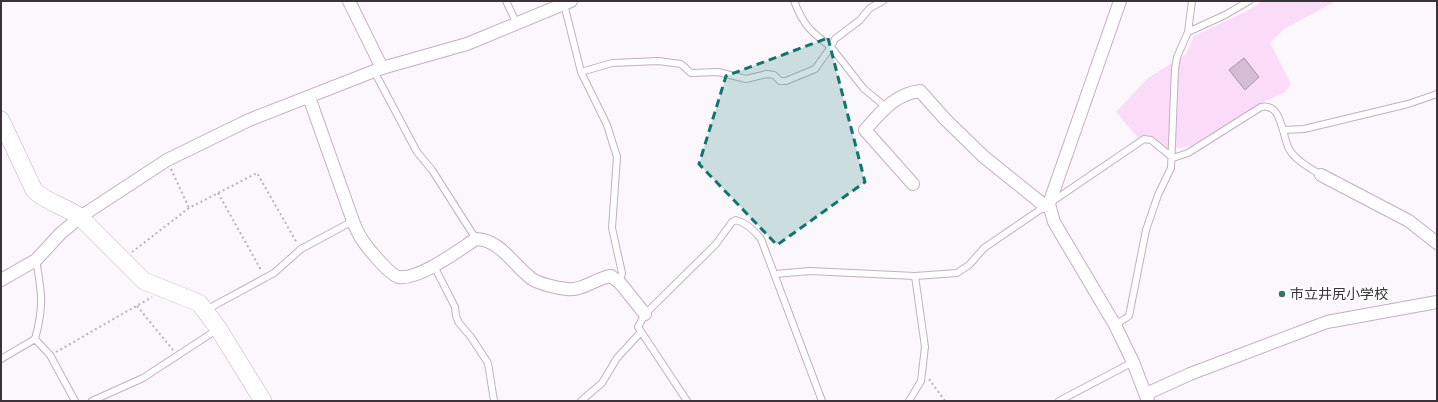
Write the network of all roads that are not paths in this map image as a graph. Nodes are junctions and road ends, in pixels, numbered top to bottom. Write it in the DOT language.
graph roads {
  1 [pos="349,1"];
  2 [pos="506,1"];
  3 [pos="794,1"];
  4 [pos="883,1"];
  5 [pos="1120,1"];
  6 [pos="1192,1"];
  7 [pos="1249,1"];
  8 [pos="567,3"];
  9 [pos="517,24"];
  10 [pos="1188,32"];
  11 [pos="831,47"];
  12 [pos="378,69"];
  13 [pos="581,72"];
  14 [pos="1437,94"];
  15 [pos="309,97"];
  16 [pos="886,107"];
  17 [pos="1,120"];
  18 [pos="1283,130"];
  19 [pos="1173,158"];
  20 [pos="1320,175"];
  21 [pos="913,184"];
  22 [pos="1047,205"];
  23 [pos="80,217"];
  24 [pos="353,221"];
  25 [pos="476,239"];
  26 [pos="1437,243"];
  27 [pos="36,260"];
  28 [pos="434,266"];
  29 [pos="775,274"];
  30 [pos="915,276"];
  31 [pos="1,280"];
  32 [pos="620,283"];
  33 [pos="1437,302"];
  34 [pos="206,310"];
  35 [pos="645,314"];
  36 [pos="1115,325"];
  37 [pos="218,328"];
  38 [pos="640,333"];
  39 [pos="35,340"];
  40 [pos="1,359"];
  41 [pos="1133,362"];
  42 [pos="1147,398"];
  43 [pos="75,401"];
  44 [pos="92,401"];
  45 [pos="263,401"];
  46 [pos="494,401"];
  47 [pos="581,401"];
  48 [pos="687,401"];
  49 [pos="822,401"];
  50 [pos="909,401"];
  51 [pos="1059,401"];
  1 -- 12 [label="street"];
  2 -- 9 [label="lane"];
  3 -- 11 [label="lane"];
  4 -- 11 [label="lane"];
  5 -- 22 [label="street"];
  6 -- 10 [label="lane"];
  7 -- 10 [label="lane"];
  8 -- 9 [label="street"];
  8 -- 13 [label="lane"];
  9 -- 12 [label="street"];
  10 -- 19 [label="lane"];
  11 -- 13 [label="lane"];
  11 -- 16 [label="lane"];
  12 -- 15 [label="street"];
  12 -- 25 [label="lane"];
  13 -- 32 [label="lane"];
  14 -- 18 [label="lane"];
  15 -- 23 [label="street"];
  15 -- 24 [label="street"];
  16 -- 21 [label="street"];
  16 -- 22 [label="street"];
  17 -- 23 [label="street"];
  18 -- 19 [label="lane"];
  18 -- 20 [label="lane"];
  19 -- 22 [label="lane"];
  19 -- 36 [label="lane"];
  20 -- 26 [label="street"];
  22 -- 30 [label="lane"];
  22 -- 36 [label="street"];
  23 -- 27 [label="street"];
  23 -- 34 [label="street"];
  24 -- 28 [label="street"];
  24 -- 34 [label="lane"];
  25 -- 28 [label="street"];
  25 -- 32 [label="street"];
  27 -- 31 [label="street"];
  27 -- 39 [label="lane"];
  28 -- 46 [label="lane"];
  29 -- 30 [label="lane"];
  29 -- 35 [label="lane"];
  29 -- 49 [label="lane"];
  30 -- 50 [label="lane"];
  32 -- 35 [label="street"];
  33 -- 42 [label="street"];
  34 -- 37 [label="street"];
  35 -- 38 [label="lane"];
  36 -- 41 [label="street"];
  37 -- 44 [label="lane"];
  37 -- 45 [label="street"];
  38 -- 47 [label="lane"];
  38 -- 48 [label="lane"];
  39 -- 40 [label="lane"];
  39 -- 43 [label="lane"];
  41 -- 42 [label="street"];
  41 -- 51 [label="lane"];
}
